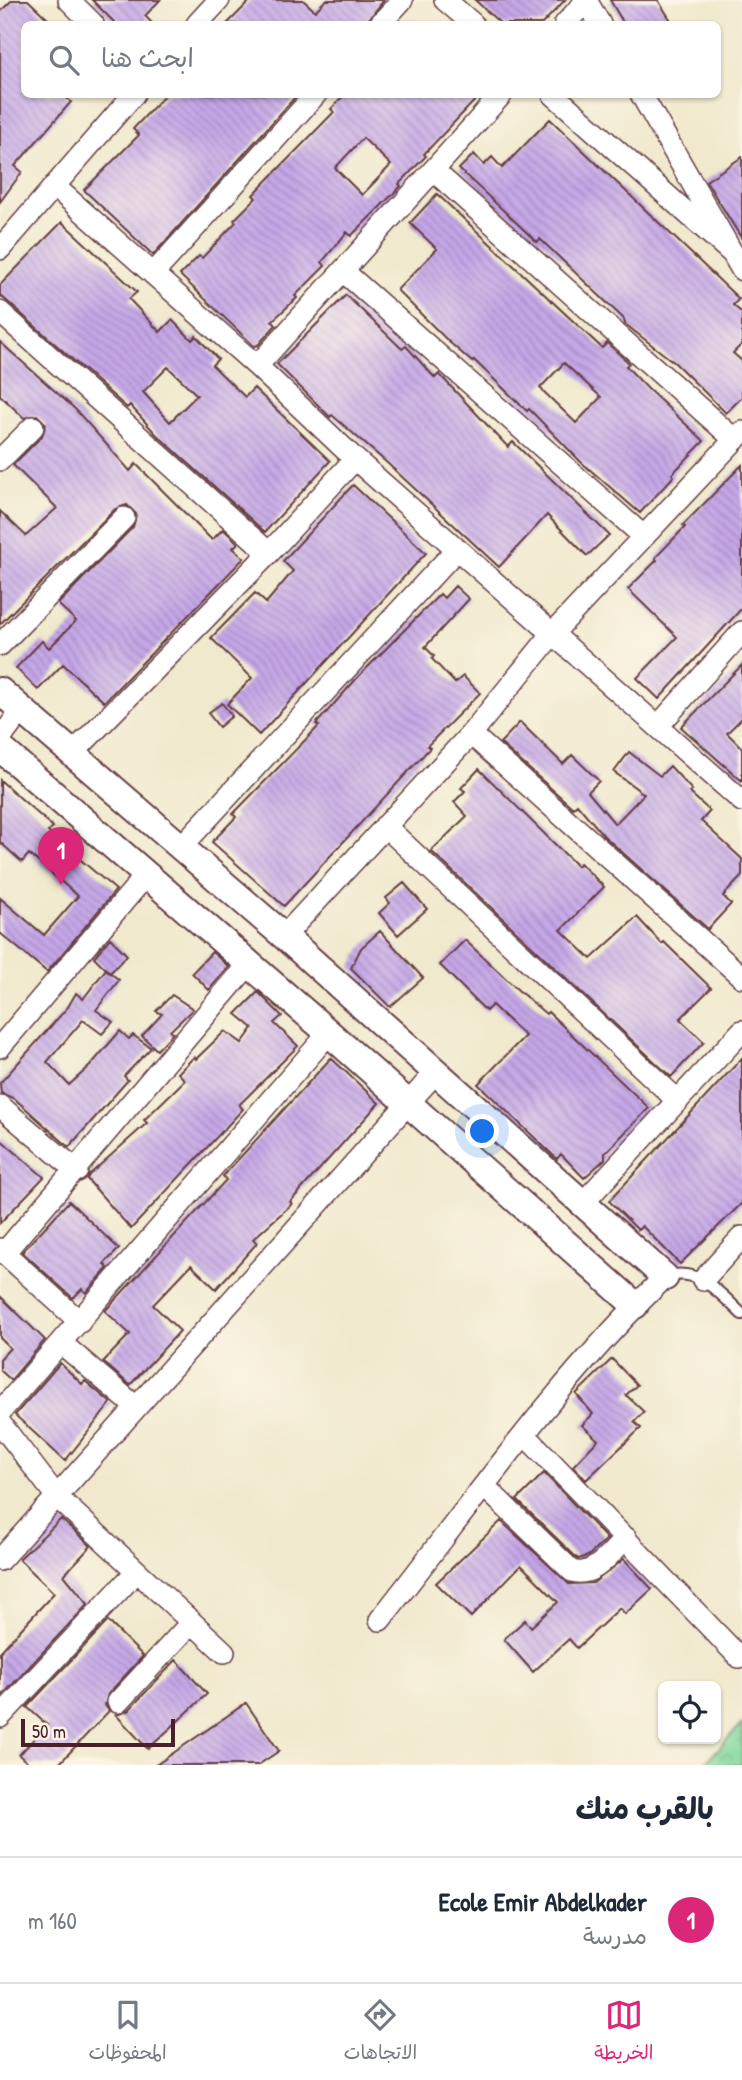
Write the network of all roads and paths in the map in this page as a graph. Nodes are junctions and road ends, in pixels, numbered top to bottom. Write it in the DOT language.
graph roads {
  1 [pos="69,0"];
  2 [pos="219,0"];
  3 [pos="402,0"];
  4 [pos="445,0"];
  5 [pos="586,0"];
  6 [pos="90,21"];
  7 [pos="200,21"];
  8 [pos="383,21"];
  9 [pos="470,21"];
  10 [pos="568,21"];
  11 [pos="598,21"];
  12 [pos="131,98"];
  13 [pos="312,98"];
  14 [pos="498,98"];
  15 [pos="556,98"];
  16 [pos="643,98"];
  17 [pos="434,171"];
  18 [pos="54,186"];
  19 [pos="0,249"];
  20 [pos="738,262"];
  21 [pos="343,271"];
  22 [pos="153,274"];
  23 [pos="0,312"];
  24 [pos="257,366"];
  25 [pos="33,427"];
  26 [pos="738,436"];
  27 [pos="355,459"];
  28 [pos="0,460"];
  29 [pos="124,518"];
  30 [pos="642,535"];
  31 [pos="457,549"];
  32 [pos="269,553"];
  33 [pos="554,632"];
  34 [pos="742,632"];
  35 [pos="0,645"];
  36 [pos="7,699"];
  37 [pos="659,725"];
  38 [pos="471,734"];
  39 [pos="0,739"];
  40 [pos="0,748"];
  41 [pos="72,754"];
  42 [pos="742,801"];
  43 [pos="385,826"];
  44 [pos="181,847"];
  45 [pos="147,874"];
  46 [pos="284,936"];
  47 [pos="249,964"];
  48 [pos="742,977"];
  49 [pos="742,1031"];
  50 [pos="330,1033"];
  51 [pos="0,1047"];
  52 [pos="436,1072"];
  53 [pos="678,1101"];
  54 [pos="408,1102"];
  55 [pos="0,1106"];
  56 [pos="77,1171"];
  57 [pos="583,1203"];
  58 [pos="742,1237"];
  59 [pos="2,1251"];
  60 [pos="665,1277"];
  61 [pos="703,1280"];
  62 [pos="635,1305"];
  63 [pos="742,1314"];
  64 [pos="80,1322"];
  65 [pos="61,1343"];
  66 [pos="136,1407"];
  67 [pos="0,1412"];
  68 [pos="0,1423"];
  69 [pos="526,1436"];
  70 [pos="485,1487"];
  71 [pos="57,1497"];
  72 [pos="626,1538"];
  73 [pos="0,1560"];
  74 [pos="136,1572"];
  75 [pos="380,1620"];
  76 [pos="191,1623"];
  77 [pos="224,1652"];
  78 [pos="739,1657"];
  79 [pos="118,1702"];
  80 [pos="0,1717"];
  1 -- 6 [label="street"];
  2 -- 7 [label="street"];
  3 -- 8 [label="street"];
  4 -- 9 [label="street"];
  5 -- 10 [label="street"];
  5 -- 11 [label="street"];
  12 -- 18 [label="street"];
  13 -- 22 [label="street"];
  14 -- 17 [label="street"];
  15 -- 20 [label="street"];
  16 -- 20 [label="street"];
  17 -- 21 [label="street"];
  17 -- 26 [label="street"];
  18 -- 19 [label="street"];
  18 -- 22 [label="street"];
  21 -- 24 [label="street"];
  21 -- 30 [label="street"];
  22 -- 24 [label="street"];
  23 -- 32 [label="street"];
  24 -- 27 [label="street"];
  25 -- 28 [label="street"];
  26 -- 30 [label="street"];
  27 -- 31 [label="street"];
  27 -- 32 [label="street"];
  29 -- 35 [label="street"];
  30 -- 33 [label="street"];
  31 -- 33 [label="street"];
  31 -- 44 [label="street"];
  32 -- 41 [label="street"];
  33 -- 37 [label="street"];
  33 -- 38 [label="street"];
  34 -- 37 [label="street"];
  36 -- 39 [label="street"];
  36 -- 41 [label="street"];
  37 -- 42 [label="street"];
  38 -- 43 [label="street"];
  38 -- 48 [label="street"];
  40 -- 45 [label="street"];
  41 -- 44 [label="street"];
  43 -- 46 [label="street"];
  43 -- 53 [label="street"];
  44 -- 46 [label="street"];
  45 -- 47 [label="street"];
  45 -- 51 [label="street"];
  46 -- 52 [label="street"];
  47 -- 50 [label="street"];
  47 -- 56 [label="street"];
  49 -- 53 [label="street"];
  50 -- 54 [label="street"];
  50 -- 64 [label="street"];
  52 -- 54 [label="street"];
  52 -- 57 [label="street"];
  53 -- 57 [label="street"];
  54 -- 62 [label="street"];
  54 -- 66 [label="street"];
  55 -- 56 [label="street"];
  56 -- 59 [label="street"];
  57 -- 60 [label="street"];
  58 -- 61 [label="street"];
  59 -- 64 [label="street"];
  60 -- 61 [label="lane"];
  60 -- 62 [label="street"];
  61 -- 63 [label="lane"];
  62 -- 69 [label="street"];
  64 -- 65 [label="street"];
  65 -- 66 [label="street"];
  65 -- 67 [label="street"];
  66 -- 71 [label="street"];
  68 -- 71 [label="street"];
  69 -- 70 [label="street"];
  69 -- 72 [label="street"];
  70 -- 72 [label="street"];
  70 -- 75 [label="street"];
  71 -- 73 [label="street"];
  71 -- 74 [label="street"];
  72 -- 78 [label="street"];
  74 -- 76 [label="street"];
  74 -- 80 [label="street"];
  76 -- 77 [label="street"];
  76 -- 79 [label="street"];
}
